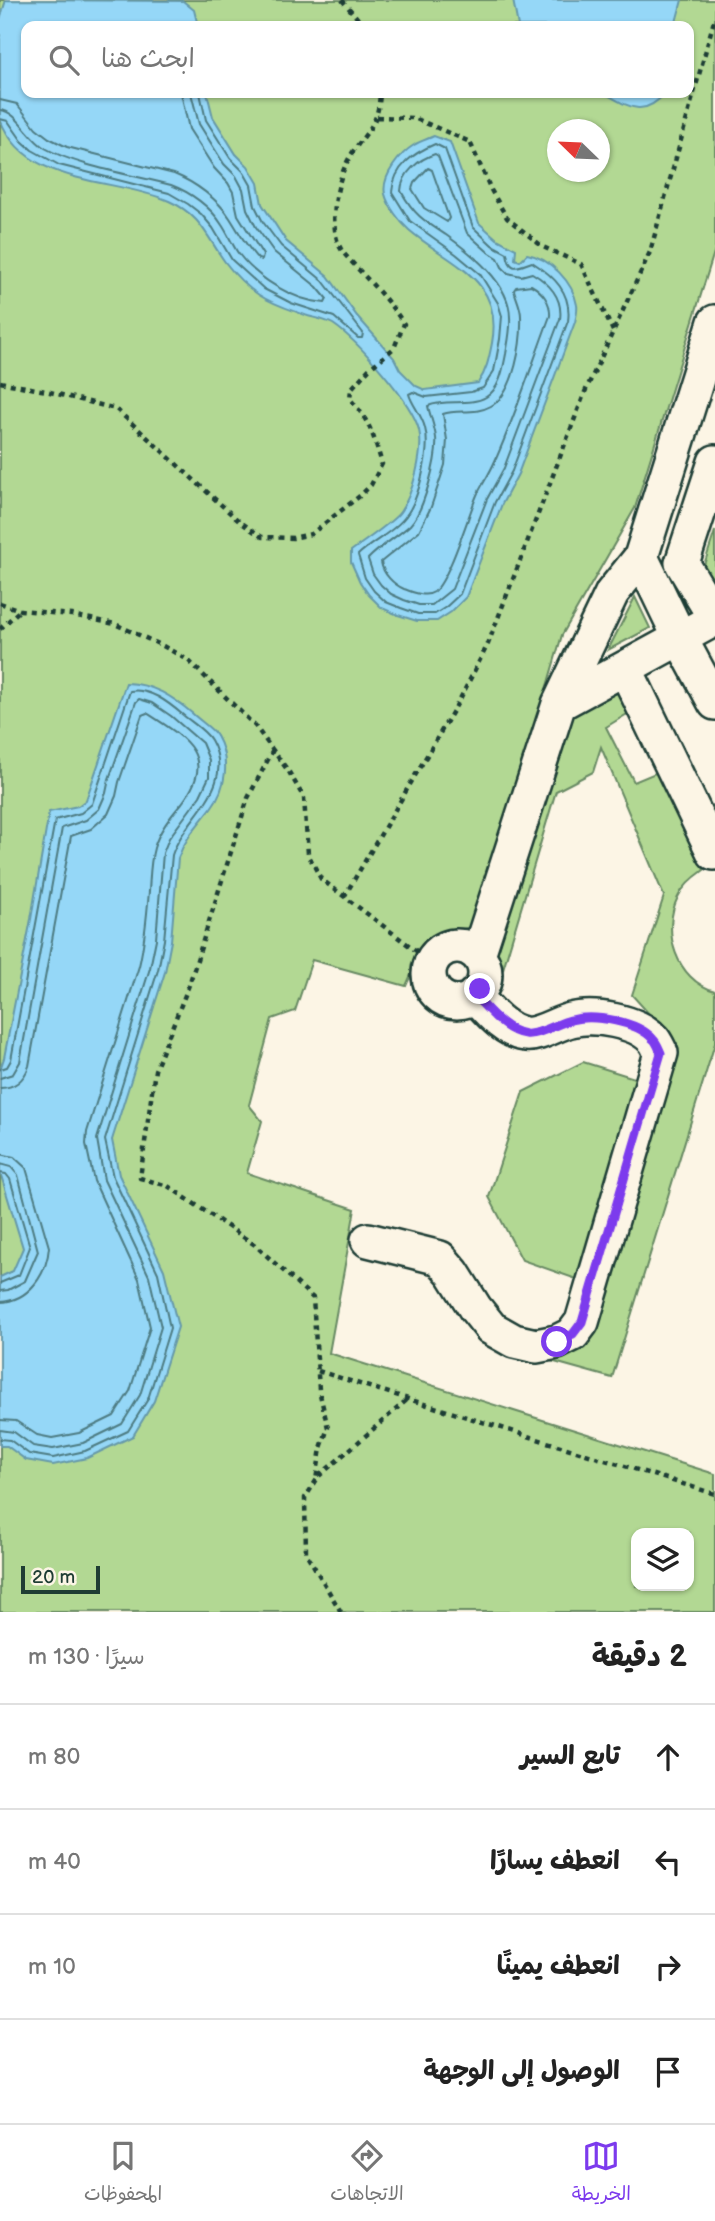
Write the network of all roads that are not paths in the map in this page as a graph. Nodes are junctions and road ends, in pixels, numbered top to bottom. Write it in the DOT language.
graph roads {
  1 [pos="715,322"];
  2 [pos="715,462"];
  3 [pos="641,557"];
  4 [pos="715,619"];
  5 [pos="680,638"];
  6 [pos="625,668"];
  7 [pos="715,703"];
  8 [pos="559,704"];
  9 [pos="714,853"];
  10 [pos="478,955"];
  11 [pos="474,995"];
  12 [pos="368,1240"];
  1 -- 3 [label="lane"];
  2 -- 4 [label="lane"];
  3 -- 5 [label="lane"];
  3 -- 8 [label="lane"];
  4 -- 5 [label="lane"];
  5 -- 6 [label="lane"];
  5 -- 7 [label="lane"];
  6 -- 8 [label="lane"];
  6 -- 9 [label="lane"];
  8 -- 10 [label="lane"];
  10 -- 11 [label="lane"];
  10 -- 11 [label="lane"];
  11 -- 12 [label="lane"];
}
